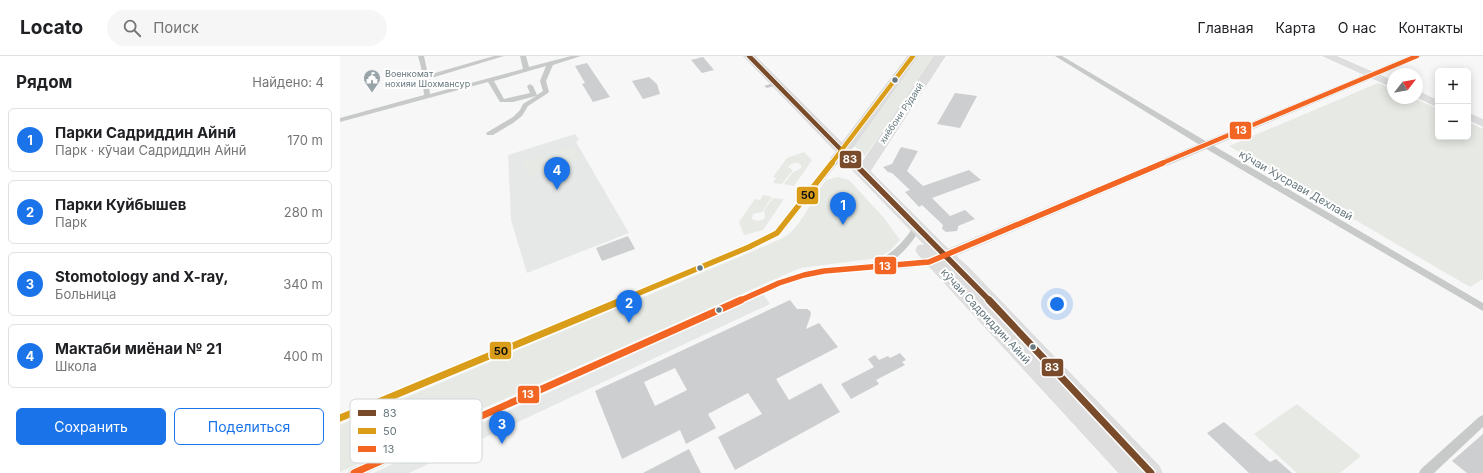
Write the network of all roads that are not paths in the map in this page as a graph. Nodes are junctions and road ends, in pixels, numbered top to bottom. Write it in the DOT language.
graph roads {
  1 [pos="421,56"];
  2 [pos="501,56"];
  3 [pos="523,56"];
  4 [pos="578,56"];
  5 [pos="737,56"];
  6 [pos="749,56"];
  7 [pos="913,56"];
  8 [pos="940,56"];
  9 [pos="1058,56"];
  10 [pos="1328,56"];
  11 [pos="1417,56"];
  12 [pos="550,64"];
  13 [pos="526,70"];
  14 [pos="1372,75"];
  15 [pos="425,78"];
  16 [pos="490,80"];
  17 [pos="1387,81"];
  18 [pos="772,85"];
  19 [pos="530,86"];
  20 [pos="427,96"];
  21 [pos="1423,97"];
  22 [pos="1435,103"];
  23 [pos="1471,117"];
  24 [pos="340,120"];
  25 [pos="1483,122"];
  26 [pos="490,133"];
  27 [pos="1206,145"];
  28 [pos="840,154"];
  29 [pos="863,171"];
  30 [pos="914,232"];
  31 [pos="939,258"];
  32 [pos="870,266"];
  33 [pos="1483,307"];
  34 [pos="995,316"];
  35 [pos="386,399"];
  36 [pos="350,414"];
  37 [pos="482,415"];
  38 [pos="340,418"];
  39 [pos="1483,420"];
  40 [pos="376,463"];
  41 [pos="354,473"];
  42 [pos="1133,473"];
  43 [pos="1151,473"];
  44 [pos="1425,473"];
  1 -- 15 [label="street"];
  2 -- 15 [label="street"];
  3 -- 13 [label="street"];
  4 -- 12 [label="street"];
  5 -- 18 [label="highway, кӯчаи Садриддин Айнӣ"];
  6 -- 18 [label="highway, кӯчаи Садриддин Айнӣ"];
  7 -- 28 [label="highway"];
  8 -- 29 [label="highway, хиёбони Рӯдакӣ"];
  9 -- 27 [label="street, кӯчаи Хусрави Дехлавӣ"];
  10 -- 14 [label="street"];
  11 -- 14 [label="street"];
  12 -- 13 [label="street"];
  12 -- 26 [label="street"];
  13 -- 16 [label="street"];
  14 -- 17 [label="street"];
  14 -- 27 [label="street"];
  15 -- 20 [label="street"];
  16 -- 19 [label="street"];
  16 -- 20 [label="street"];
  18 -- 28 [label="highway, кӯчаи Садриддин Айнӣ"];
  20 -- 24 [label="street"];
  21 -- 22 [label="street"];
  23 -- 25 [label="street"];
  27 -- 31 [label="street"];
  27 -- 33 [label="street, кӯчаи Хусрави Дехлавӣ"];
  28 -- 29 [label="highway, кӯчаи Садриддин Айнӣ"];
  28 -- 30 [label="highway, кӯчаи Садриддин Айнӣ"];
  28 -- 35 [label="street"];
  29 -- 30 [label="highway, кӯчаи Садриддин Айнӣ"];
  30 -- 31 [label="highway, кӯчаи Садриддин Айнӣ"];
  30 -- 32 [label="street"];
  31 -- 32 [label="street"];
  31 -- 34 [label="highway, кӯчаи Садриддин Айнӣ"];
  32 -- 37 [label="street"];
  34 -- 42 [label="highway, кӯчаи Садриддин Айнӣ"];
  34 -- 43 [label="highway, кӯчаи Садриддин Айнӣ"];
  36 -- 38 [label="street"];
  39 -- 44 [label="street"];
  40 -- 41 [label="street"];
}
